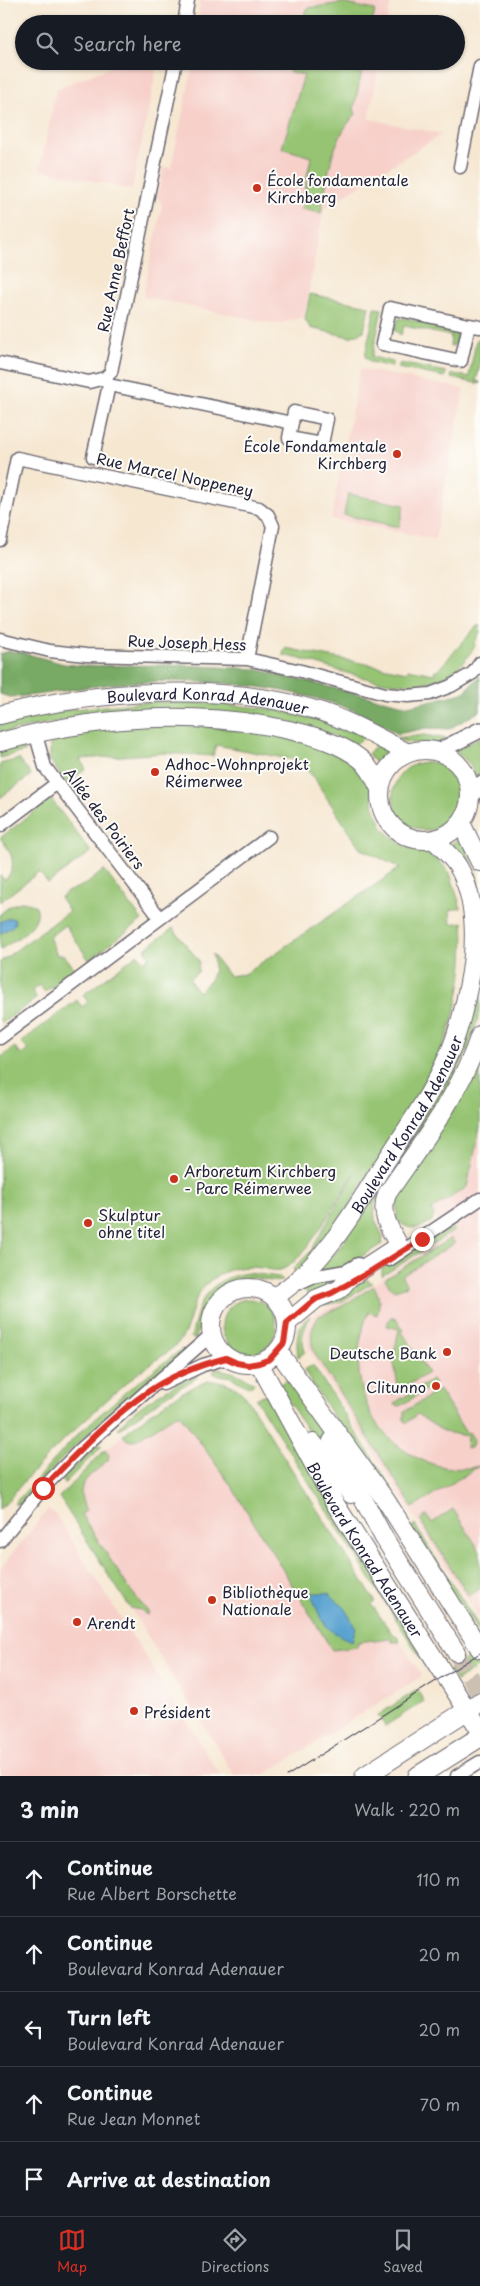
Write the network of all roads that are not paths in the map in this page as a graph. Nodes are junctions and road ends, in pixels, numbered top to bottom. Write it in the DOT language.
graph roads {
  1 [pos="188,0"];
  2 [pos="186,15"];
  3 [pos="480,66"];
  4 [pos="174,70"];
  5 [pos="460,166"];
  6 [pos="475,326"];
  7 [pos="0,363"];
  8 [pos="107,381"];
  9 [pos="292,423"];
  10 [pos="94,457"];
  11 [pos="0,540"];
  12 [pos="0,638"];
  13 [pos="247,659"];
  14 [pos="480,663"];
  15 [pos="2,713"];
  16 [pos="480,730"];
  17 [pos="35,732"];
  18 [pos="0,742"];
  19 [pos="437,752"];
  20 [pos="408,754"];
  21 [pos="57,783"];
  22 [pos="380,789"];
  23 [pos="475,792"];
  24 [pos="461,823"];
  25 [pos="0,826"];
  26 [pos="269,837"];
  27 [pos="434,840"];
  28 [pos="480,862"];
  29 [pos="160,918"];
  30 [pos="480,1035"];
  31 [pos="0,1038"];
  32 [pos="480,1199"];
  33 [pos="435,1228"];
  34 [pos="397,1242"];
  35 [pos="293,1286"];
  36 [pos="340,1289"];
  37 [pos="274,1297"];
  38 [pos="287,1323"];
  39 [pos="211,1335"];
  40 [pos="278,1351"];
  41 [pos="226,1358"];
  42 [pos="259,1363"];
  43 [pos="297,1374"];
  44 [pos="273,1390"];
  45 [pos="149,1391"];
  46 [pos="384,1538"];
  47 [pos="0,1541"];
  48 [pos="480,1649"];
  49 [pos="456,1652"];
  50 [pos="474,1706"];
  51 [pos="480,1730"];
  52 [pos="480,1737"];
  53 [pos="480,1762"];
  54 [pos="365,1776"];
  55 [pos="418,1776"];
  56 [pos="458,1776"];
  1 -- 2 [label="street"];
  3 -- 5 [label="street"];
  4 -- 8 [label="street, Rue Anne Beffort"];
  6 -- 6 [label="street"];
  7 -- 8 [label="street"];
  8 -- 9 [label="street"];
  8 -- 10 [label="street, Rue Anne Beffort"];
  11 -- 13 [label="street, Rue Marcel Noppeney"];
  12 -- 13 [label="street, Rue Joseph Hess"];
  13 -- 14 [label="street, Rue Joseph Hess"];
  15 -- 20 [label="main road, Boulevard Konrad Adenauer"];
  16 -- 19 [label="street"];
  17 -- 18 [label="main road, Boulevard Konrad Adenauer"];
  17 -- 21 [label="street, Allée des Poiriers"];
  17 -- 22 [label="main road, Boulevard Konrad Adenauer"];
  19 -- 20 [label="main road"];
  19 -- 23 [label="main road"];
  20 -- 22 [label="main road"];
  21 -- 25 [label="street"];
  21 -- 29 [label="street, Allée des Poiriers"];
  22 -- 27 [label="main road, Boulevard Konrad Adenauer"];
  23 -- 24 [label="main road"];
  24 -- 27 [label="main road"];
  24 -- 28 [label="main road"];
  26 -- 29 [label="street"];
  27 -- 35 [label="main road, Boulevard Konrad Adenauer"];
  29 -- 31 [label="street"];
  30 -- 34 [label="main road, Boulevard Konrad Adenauer"];
  32 -- 33 [label="street"];
  33 -- 34 [label="street"];
  33 -- 36 [label="street"];
  34 -- 35 [label="street"];
  34 -- 36 [label="main road"];
  35 -- 37 [label="main road, Boulevard Konrad Adenauer"];
  36 -- 38 [label="main road"];
  37 -- 38 [label="main road"];
  37 -- 39 [label="main road"];
  38 -- 40 [label="main road"];
  39 -- 41 [label="main road"];
  39 -- 45 [label="street"];
  40 -- 42 [label="main road"];
  40 -- 43 [label="main road"];
  41 -- 42 [label="main road"];
  41 -- 45 [label="street"];
  42 -- 44 [label="main road, Boulevard Konrad Adenauer"];
  43 -- 46 [label="main road"];
  43 -- 48 [label="main road"];
  44 -- 46 [label="main road"];
  44 -- 50 [label="main road, Boulevard Konrad Adenauer"];
  45 -- 47 [label="street"];
  46 -- 49 [label="main road, Boulevard Konrad Adenauer"];
  50 -- 51 [label="main road, Boulevard Konrad Adenauer"];
  50 -- 54 [label="main road"];
  52 -- 55 [label="main road"];
  53 -- 56 [label="street"];
}
